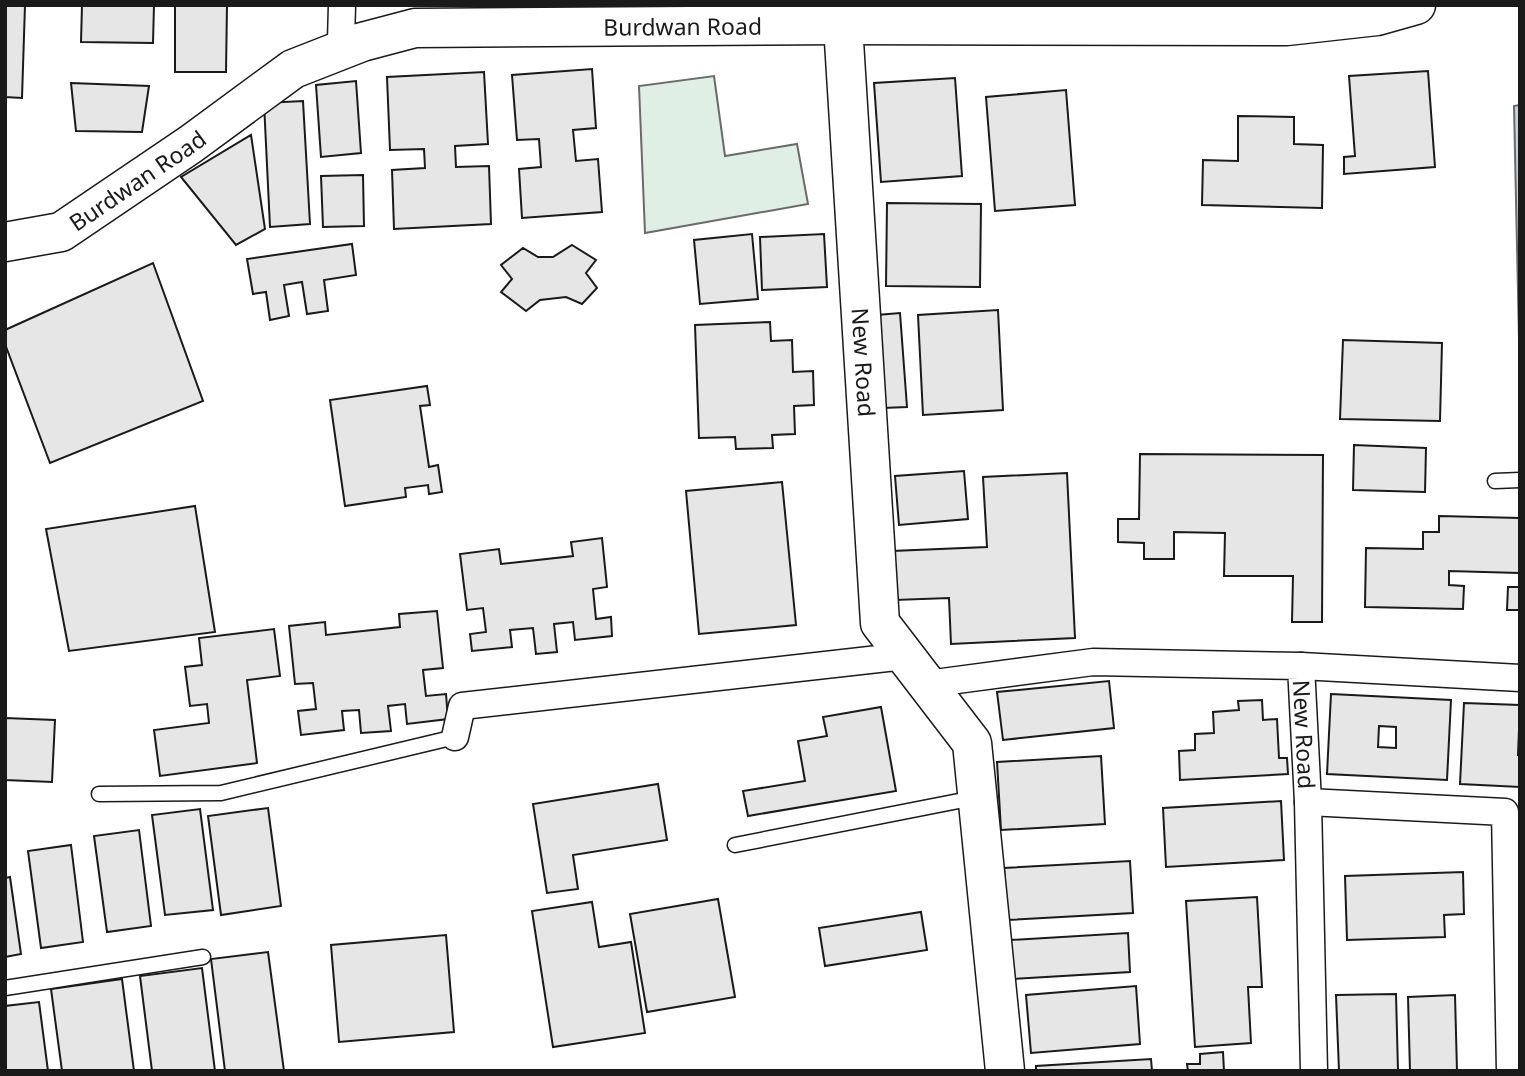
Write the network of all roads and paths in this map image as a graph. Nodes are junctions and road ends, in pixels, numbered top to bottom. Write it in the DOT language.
graph roads {
  1 [pos="342,5"];
  2 [pos="1416,5"];
  3 [pos="928,15"];
  4 [pos="525,16"];
  5 [pos="843,25"];
  6 [pos="348,48"];
  7 [pos="5,242"];
  8 [pos="1520,480"];
  9 [pos="1495,481"];
  10 [pos="1301,666"];
  11 [pos="916,670"];
  12 [pos="1520,678"];
  13 [pos="455,737"];
  14 [pos="99,794"];
  15 [pos="978,798"];
  16 [pos="1308,802"];
  17 [pos="736,845"];
  18 [pos="203,957"];
  19 [pos="5,988"];
  20 [pos="1005,1071"];
  21 [pos="1314,1071"];
  22 [pos="1510,1071"];
  1 -- 6 [label="street"];
  2 -- 3 [label="main road, Burdwan Road"];
  3 -- 5 [label="main road, Burdwan Road"];
  4 -- 5 [label="main road, Burdwan Road"];
  4 -- 6 [label="main road, Burdwan Road"];
  5 -- 11 [label="main road, New Road"];
  6 -- 7 [label="main road, Burdwan Road"];
  8 -- 9 [label="lane"];
  10 -- 11 [label="street, New Road"];
  10 -- 12 [label="street"];
  10 -- 16 [label="street, New Road"];
  11 -- 13 [label="street"];
  11 -- 15 [label="main road, New Road"];
  13 -- 14 [label="lane"];
  15 -- 17 [label="lane"];
  15 -- 20 [label="main road, New Road"];
  16 -- 21 [label="street, New Road"];
  16 -- 22 [label="street, New Road"];
  18 -- 19 [label="lane"];
}
